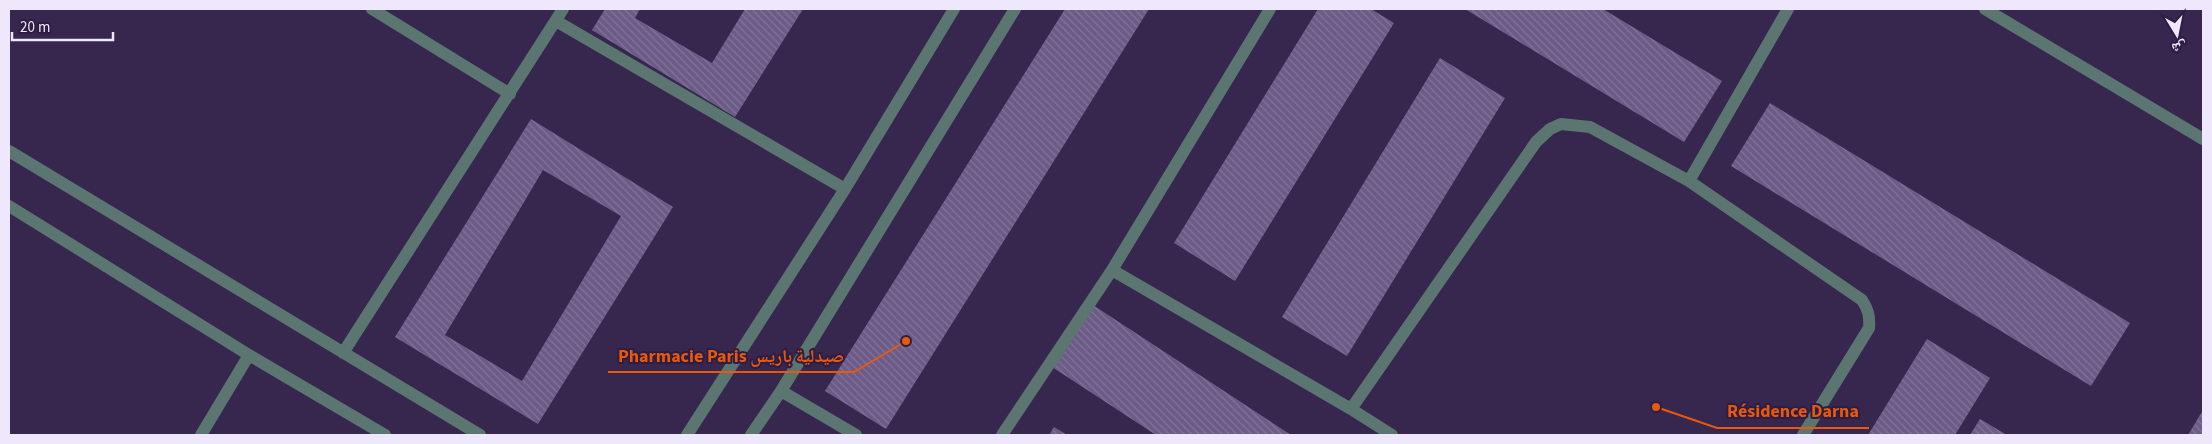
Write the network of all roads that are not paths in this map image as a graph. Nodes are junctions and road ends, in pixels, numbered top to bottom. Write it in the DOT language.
graph roads {
  1 [pos="372,9"];
  2 [pos="563,9"];
  3 [pos="954,9"];
  4 [pos="1015,9"];
  5 [pos="1270,9"];
  6 [pos="1788,9"];
  7 [pos="1985,9"];
  8 [pos="556,21"];
  9 [pos="510,94"];
  10 [pos="2203,140"];
  11 [pos="9,151"];
  12 [pos="1690,181"];
  13 [pos="845,189"];
  14 [pos="9,206"];
  15 [pos="1112,270"];
  16 [pos="343,353"];
  17 [pos="249,355"];
  18 [pos="781,390"];
  19 [pos="1351,409"];
  20 [pos="201,435"];
  21 [pos="385,435"];
  22 [pos="480,435"];
  23 [pos="687,435"];
  24 [pos="751,435"];
  25 [pos="856,435"];
  26 [pos="1002,435"];
  27 [pos="1392,435"];
  28 [pos="1802,435"];
  1 -- 9 [label="street"];
  2 -- 8 [label="street"];
  3 -- 13 [label="street"];
  4 -- 18 [label="street"];
  5 -- 15 [label="street"];
  6 -- 12 [label="street"];
  7 -- 10 [label="street"];
  8 -- 9 [label="street"];
  8 -- 13 [label="street"];
  9 -- 16 [label="street"];
  11 -- 16 [label="street"];
  12 -- 19 [label="street"];
  12 -- 28 [label="street"];
  13 -- 23 [label="street"];
  14 -- 17 [label="street"];
  15 -- 19 [label="street"];
  15 -- 26 [label="street"];
  16 -- 22 [label="street"];
  17 -- 20 [label="street"];
  17 -- 21 [label="street"];
  18 -- 24 [label="street"];
  18 -- 25 [label="street"];
  19 -- 27 [label="street"];
}
